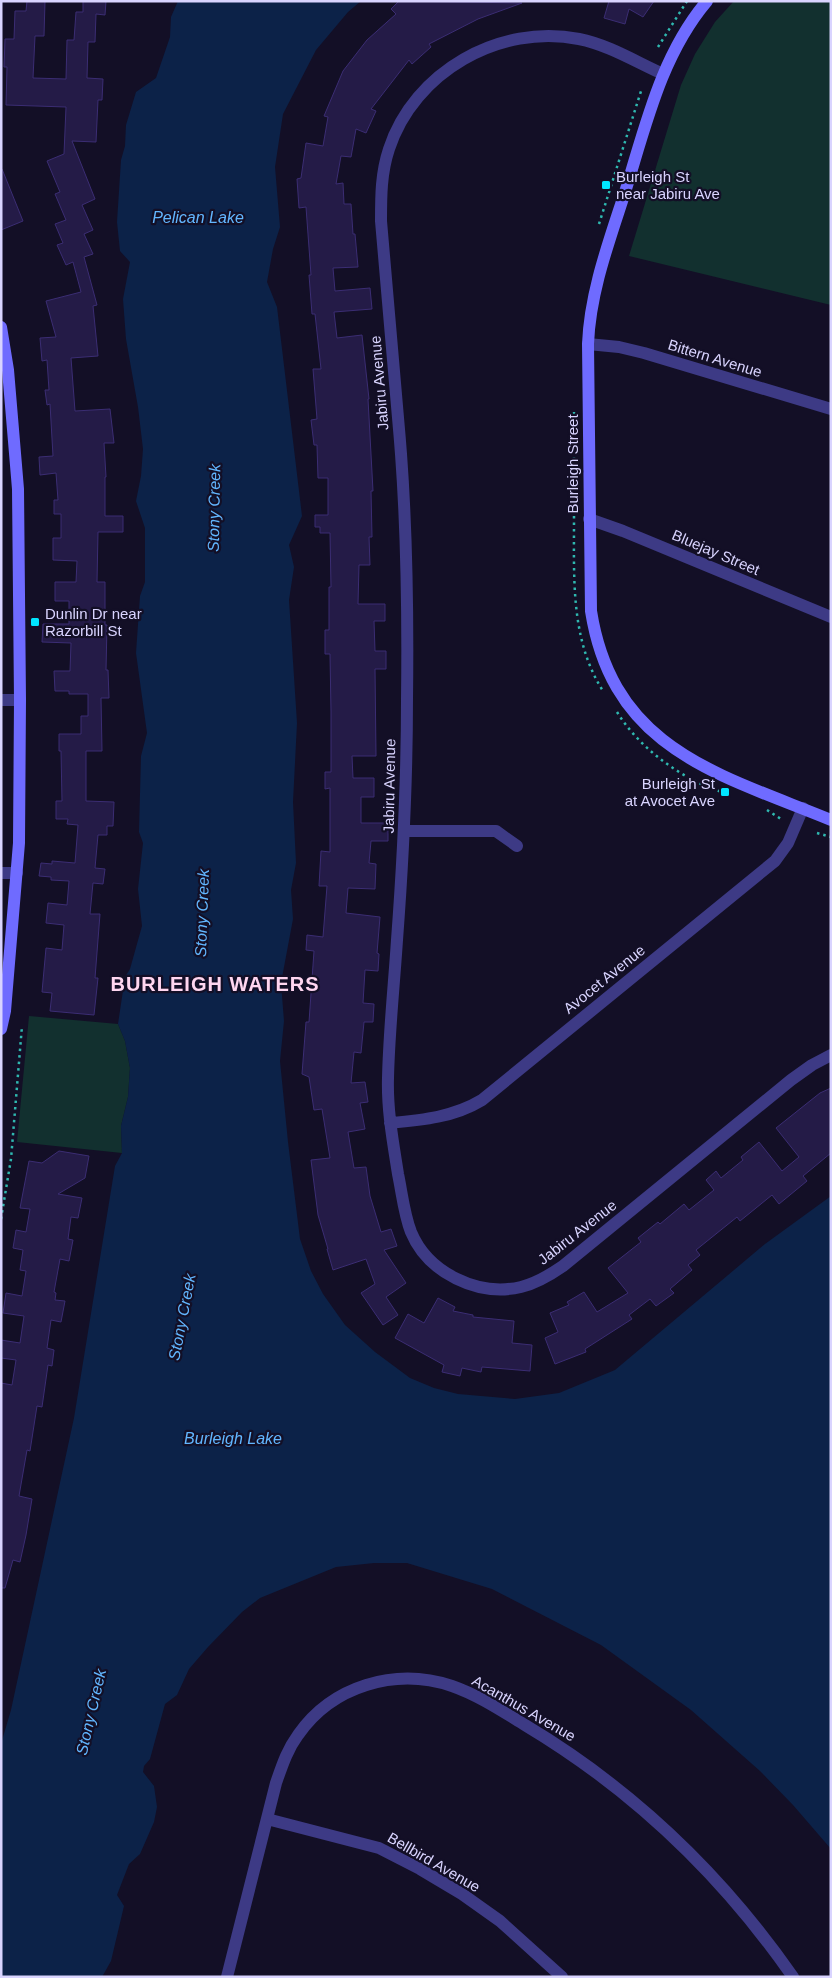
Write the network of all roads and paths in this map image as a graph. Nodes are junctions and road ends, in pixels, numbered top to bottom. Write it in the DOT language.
graph roads {
  1 [pos="687,1"];
  2 [pos="707,1"];
  3 [pos="658,47"];
  4 [pos="663,74"];
  5 [pos="642,88"];
  6 [pos="598,227"];
  7 [pos="1,327"];
  8 [pos="588,344"];
  9 [pos="574,405"];
  10 [pos="831,409"];
  11 [pos="589,519"];
  12 [pos="831,617"];
  13 [pos="604,693"];
  14 [pos="1,700"];
  15 [pos="20,700"];
  16 [pos="613,707"];
  17 [pos="730,795"];
  18 [pos="803,808"];
  19 [pos="766,810"];
  20 [pos="782,819"];
  21 [pos="831,820"];
  22 [pos="405,830"];
  23 [pos="817,832"];
  24 [pos="831,837"];
  25 [pos="517,846"];
  26 [pos="1,873"];
  27 [pos="17,873"];
  28 [pos="22,1026"];
  29 [pos="1,1029"];
  30 [pos="831,1055"];
  31 [pos="390,1122"];
  32 [pos="1,1219"];
  33 [pos="267,1818"];
  34 [pos="227,1977"];
  35 [pos="562,1977"];
  36 [pos="793,1977"];
  1 -- 3 [label="path"];
  2 -- 4 [label="street, Burleigh Street"];
  4 -- 8 [label="street, Burleigh Street"];
  4 -- 22 [label="street, Jabiru Avenue"];
  5 -- 6 [label="path"];
  7 -- 15 [label="street"];
  8 -- 10 [label="street, Bittern Avenue"];
  8 -- 11 [label="street, Burleigh Street"];
  9 -- 13 [label="path"];
  11 -- 12 [label="street, Bluejay Street"];
  11 -- 18 [label="street, Burleigh Street"];
  14 -- 15 [label="street"];
  15 -- 27 [label="street"];
  16 -- 17 [label="path"];
  18 -- 21 [label="street, Burleigh Street"];
  18 -- 31 [label="street, Avocet Avenue"];
  19 -- 20 [label="path"];
  22 -- 25 [label="street"];
  22 -- 31 [label="street, Jabiru Avenue"];
  23 -- 24 [label="path"];
  26 -- 27 [label="street"];
  27 -- 29 [label="street"];
  28 -- 32 [label="path"];
  30 -- 31 [label="street, Jabiru Avenue"];
  33 -- 34 [label="street, Acanthus Avenue"];
  33 -- 35 [label="street, Bellbird Avenue"];
  33 -- 36 [label="street, Acanthus Avenue"];
}
